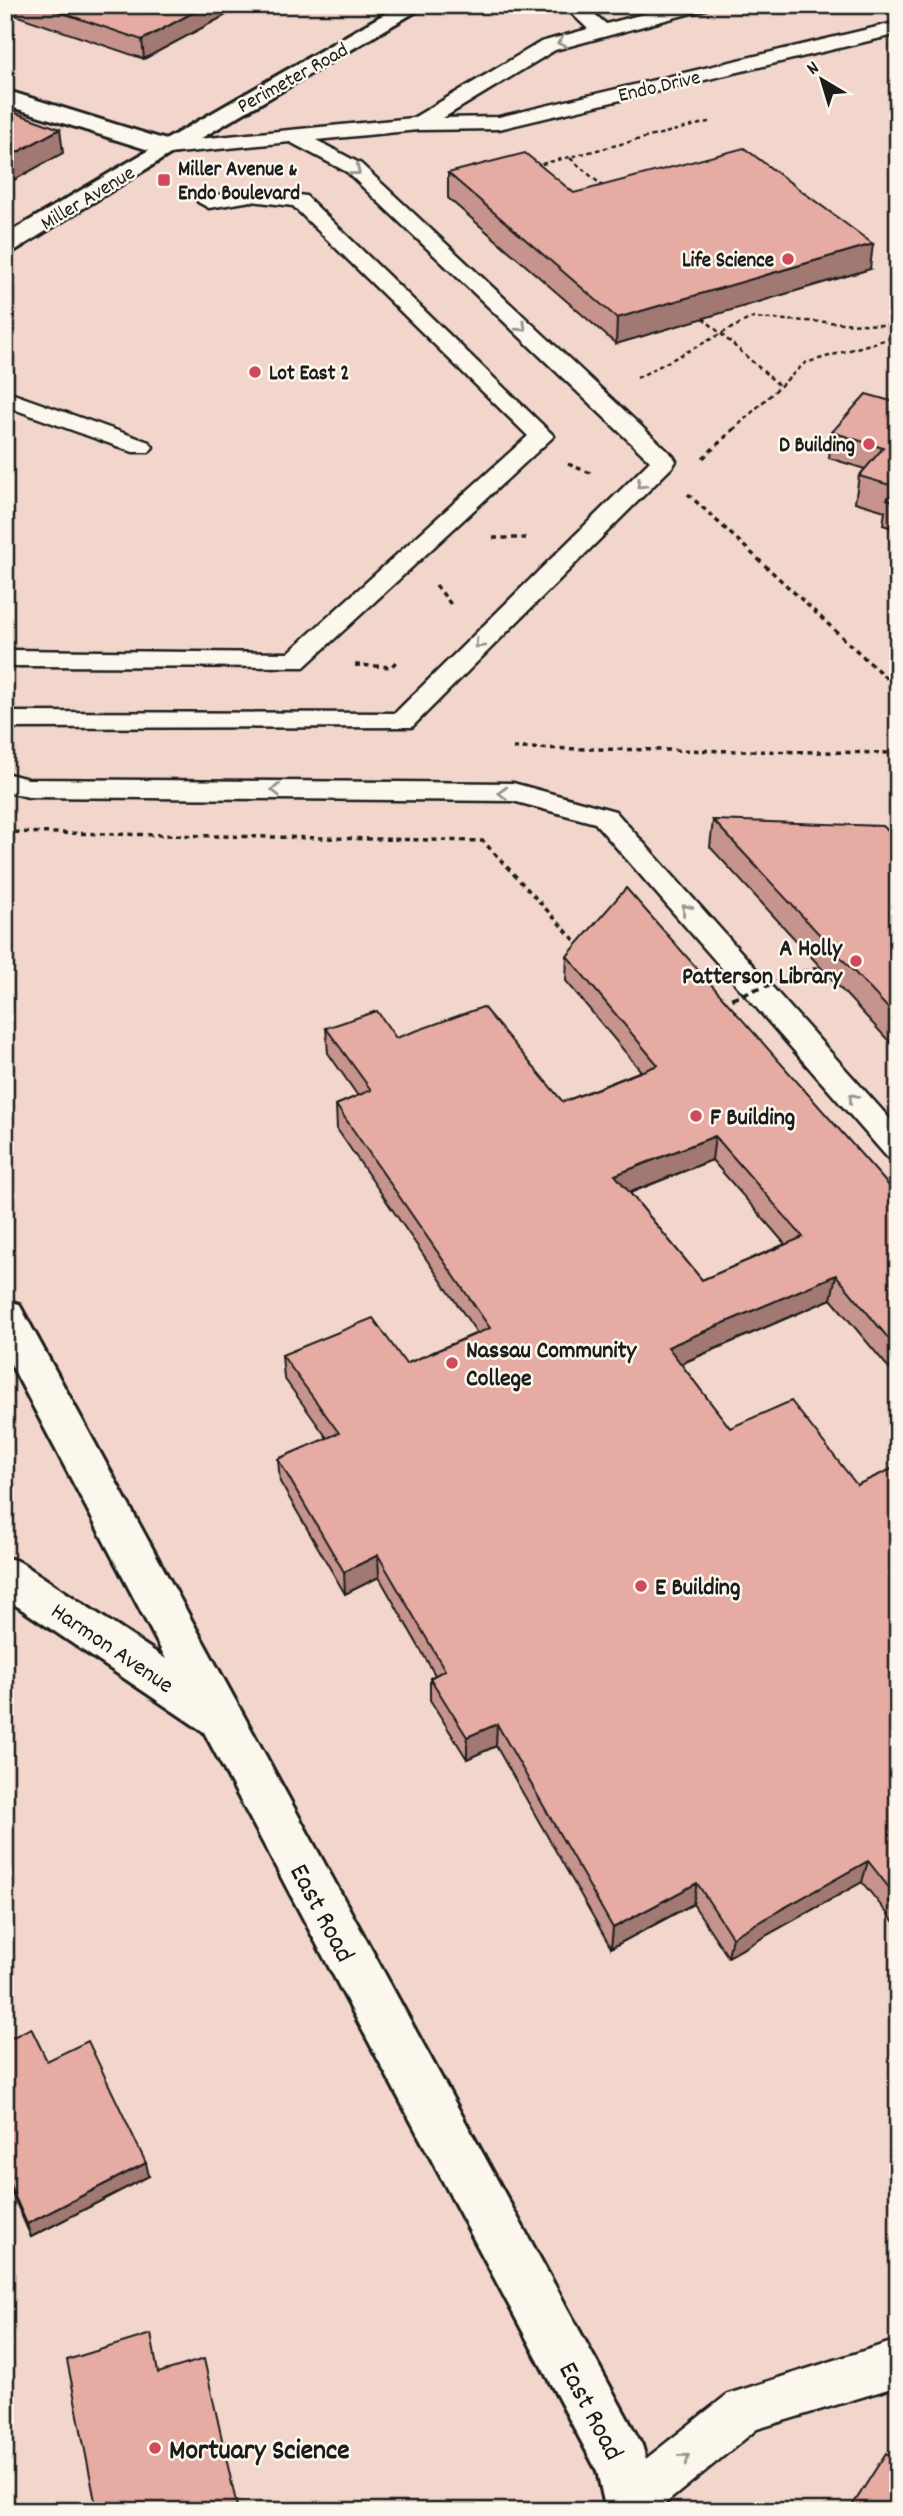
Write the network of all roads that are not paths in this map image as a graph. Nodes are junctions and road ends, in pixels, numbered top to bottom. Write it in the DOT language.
graph roads {
  1 [pos="416,5"];
  2 [pos="572,5"];
  3 [pos="699,5"];
  4 [pos="898,28"];
  5 [pos="601,30"];
  6 [pos="5,97"];
  7 [pos="418,124"];
  8 [pos="297,138"];
  9 [pos="168,148"];
  10 [pos="209,202"];
  11 [pos="5,246"];
  12 [pos="5,398"];
  13 [pos="141,447"];
  14 [pos="5,658"];
  15 [pos="5,720"];
  16 [pos="5,782"];
  17 [pos="898,1149"];
  18 [pos="5,1315"];
  19 [pos="5,1575"];
  20 [pos="220,1720"];
  21 [pos="898,2364"];
  22 [pos="632,2506"];
  1 -- 9 [label="street, Perimeter Road"];
  2 -- 5 [label="lane"];
  3 -- 5 [label="lane, Endo Drive"];
  4 -- 7 [label="lane, Endo Drive"];
  5 -- 7 [label="lane, Endo Drive, one-way"];
  6 -- 9 [label="street"];
  7 -- 8 [label="lane, Endo Drive"];
  8 -- 9 [label="lane, Endo Drive"];
  8 -- 15 [label="lane, one-way"];
  9 -- 11 [label="street, Miller Avenue"];
  10 -- 14 [label="lane"];
  12 -- 13 [label="lane"];
  17 -- 16 [label="lane, one-way"];
  18 -- 20 [label="street, East Road"];
  19 -- 20 [label="street, Harmon Avenue"];
  20 -- 22 [label="street, East Road"];
  22 -- 21 [label="lane, one-way"];
}
